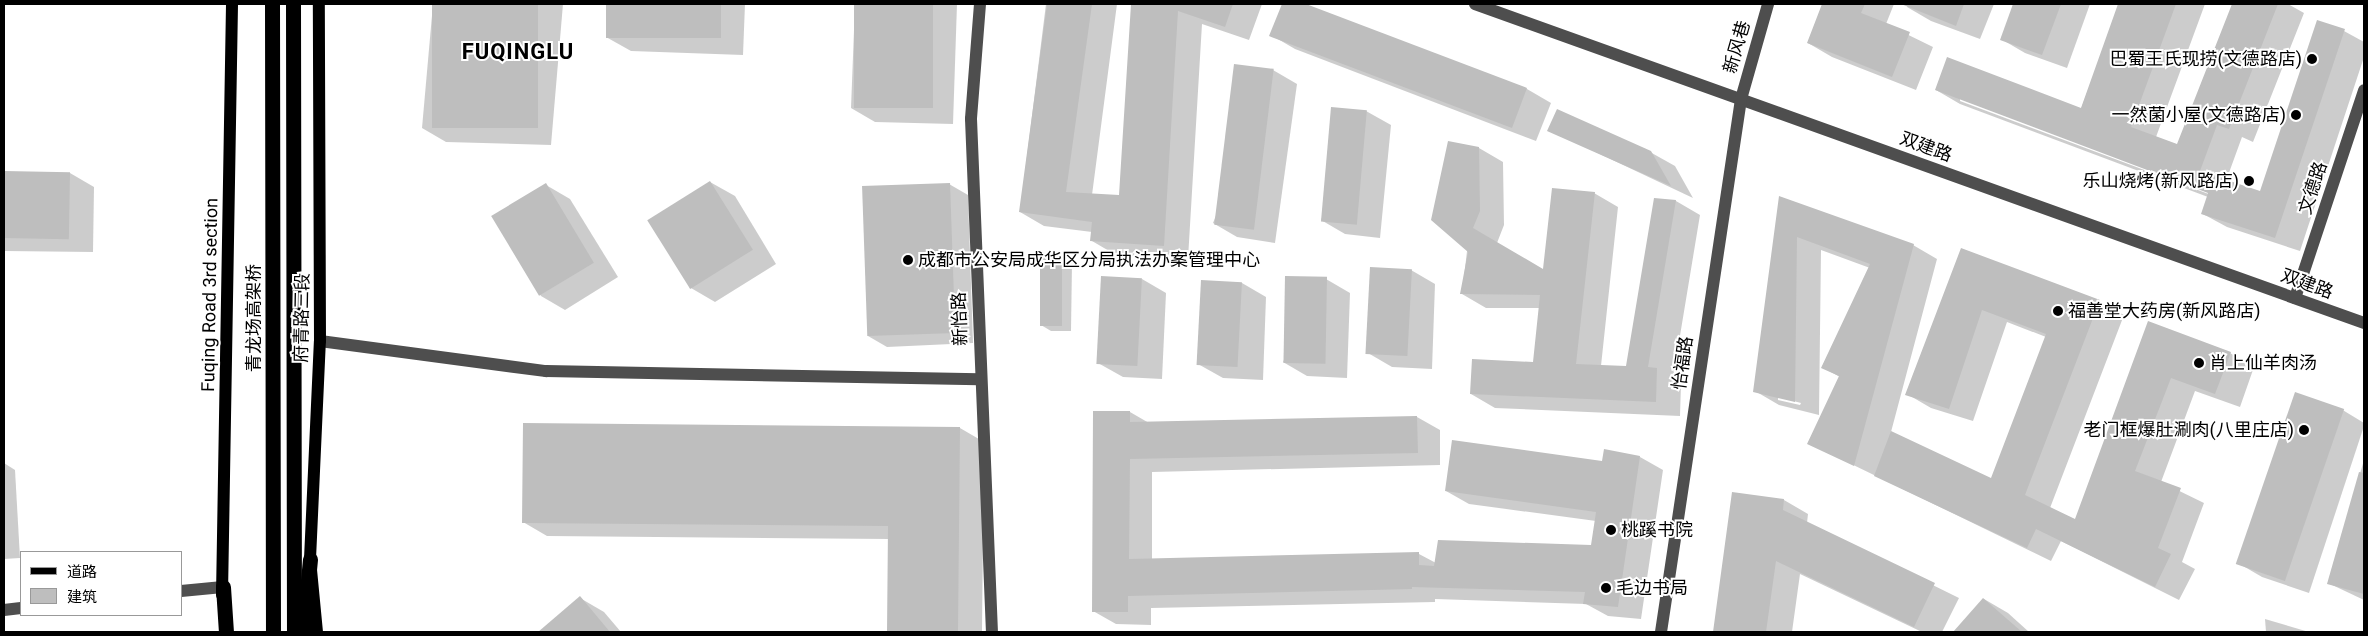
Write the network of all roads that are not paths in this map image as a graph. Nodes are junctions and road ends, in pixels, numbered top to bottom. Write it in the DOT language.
graph roads {
  1 [pos="232,4"];
  2 [pos="272,4"];
  3 [pos="293,4"];
  4 [pos="319,4"];
  5 [pos="980,4"];
  6 [pos="1475,4"];
  7 [pos="1768,4"];
  8 [pos="2364,90"];
  9 [pos="1740,99"];
  10 [pos="2295,298"];
  11 [pos="2364,323"];
  12 [pos="320,341"];
  13 [pos="979,379"];
  14 [pos="310,559"];
  15 [pos="223,587"];
  16 [pos="182,592"];
  17 [pos="20,608"];
  18 [pos="4,610"];
  19 [pos="220,632"];
  20 [pos="226,632"];
  21 [pos="273,632"];
  22 [pos="294,632"];
  23 [pos="303,632"];
  24 [pos="317,632"];
  25 [pos="992,632"];
  26 [pos="1661,632"];
  1 -- 15 [label="main road, Fuqing Road 3rd section"];
  2 -- 21 [label="highway, 青龙场高架桥"];
  3 -- 22 [label="highway"];
  4 -- 12 [label="main road, 府青路三段"];
  5 -- 13 [label="street, 新怡路"];
  6 -- 9 [label="street, 双建路"];
  7 -- 9 [label="street, 新风巷"];
  8 -- 10 [label="street, 文德路"];
  9 -- 10 [label="street, 双建路"];
  9 -- 26 [label="street, 怡福路"];
  10 -- 11 [label="street, 双建路"];
  12 -- 13 [label="street"];
  12 -- 14 [label="main road, 府青路三段"];
  13 -- 25 [label="street, 新怡路"];
  14 -- 23 [label="highway"];
  14 -- 24 [label="main road, 府青路三段"];
  15 -- 16 [label="street"];
  15 -- 19 [label="main road"];
  15 -- 20 [label="highway"];
  17 -- 18 [label="street"];
}
